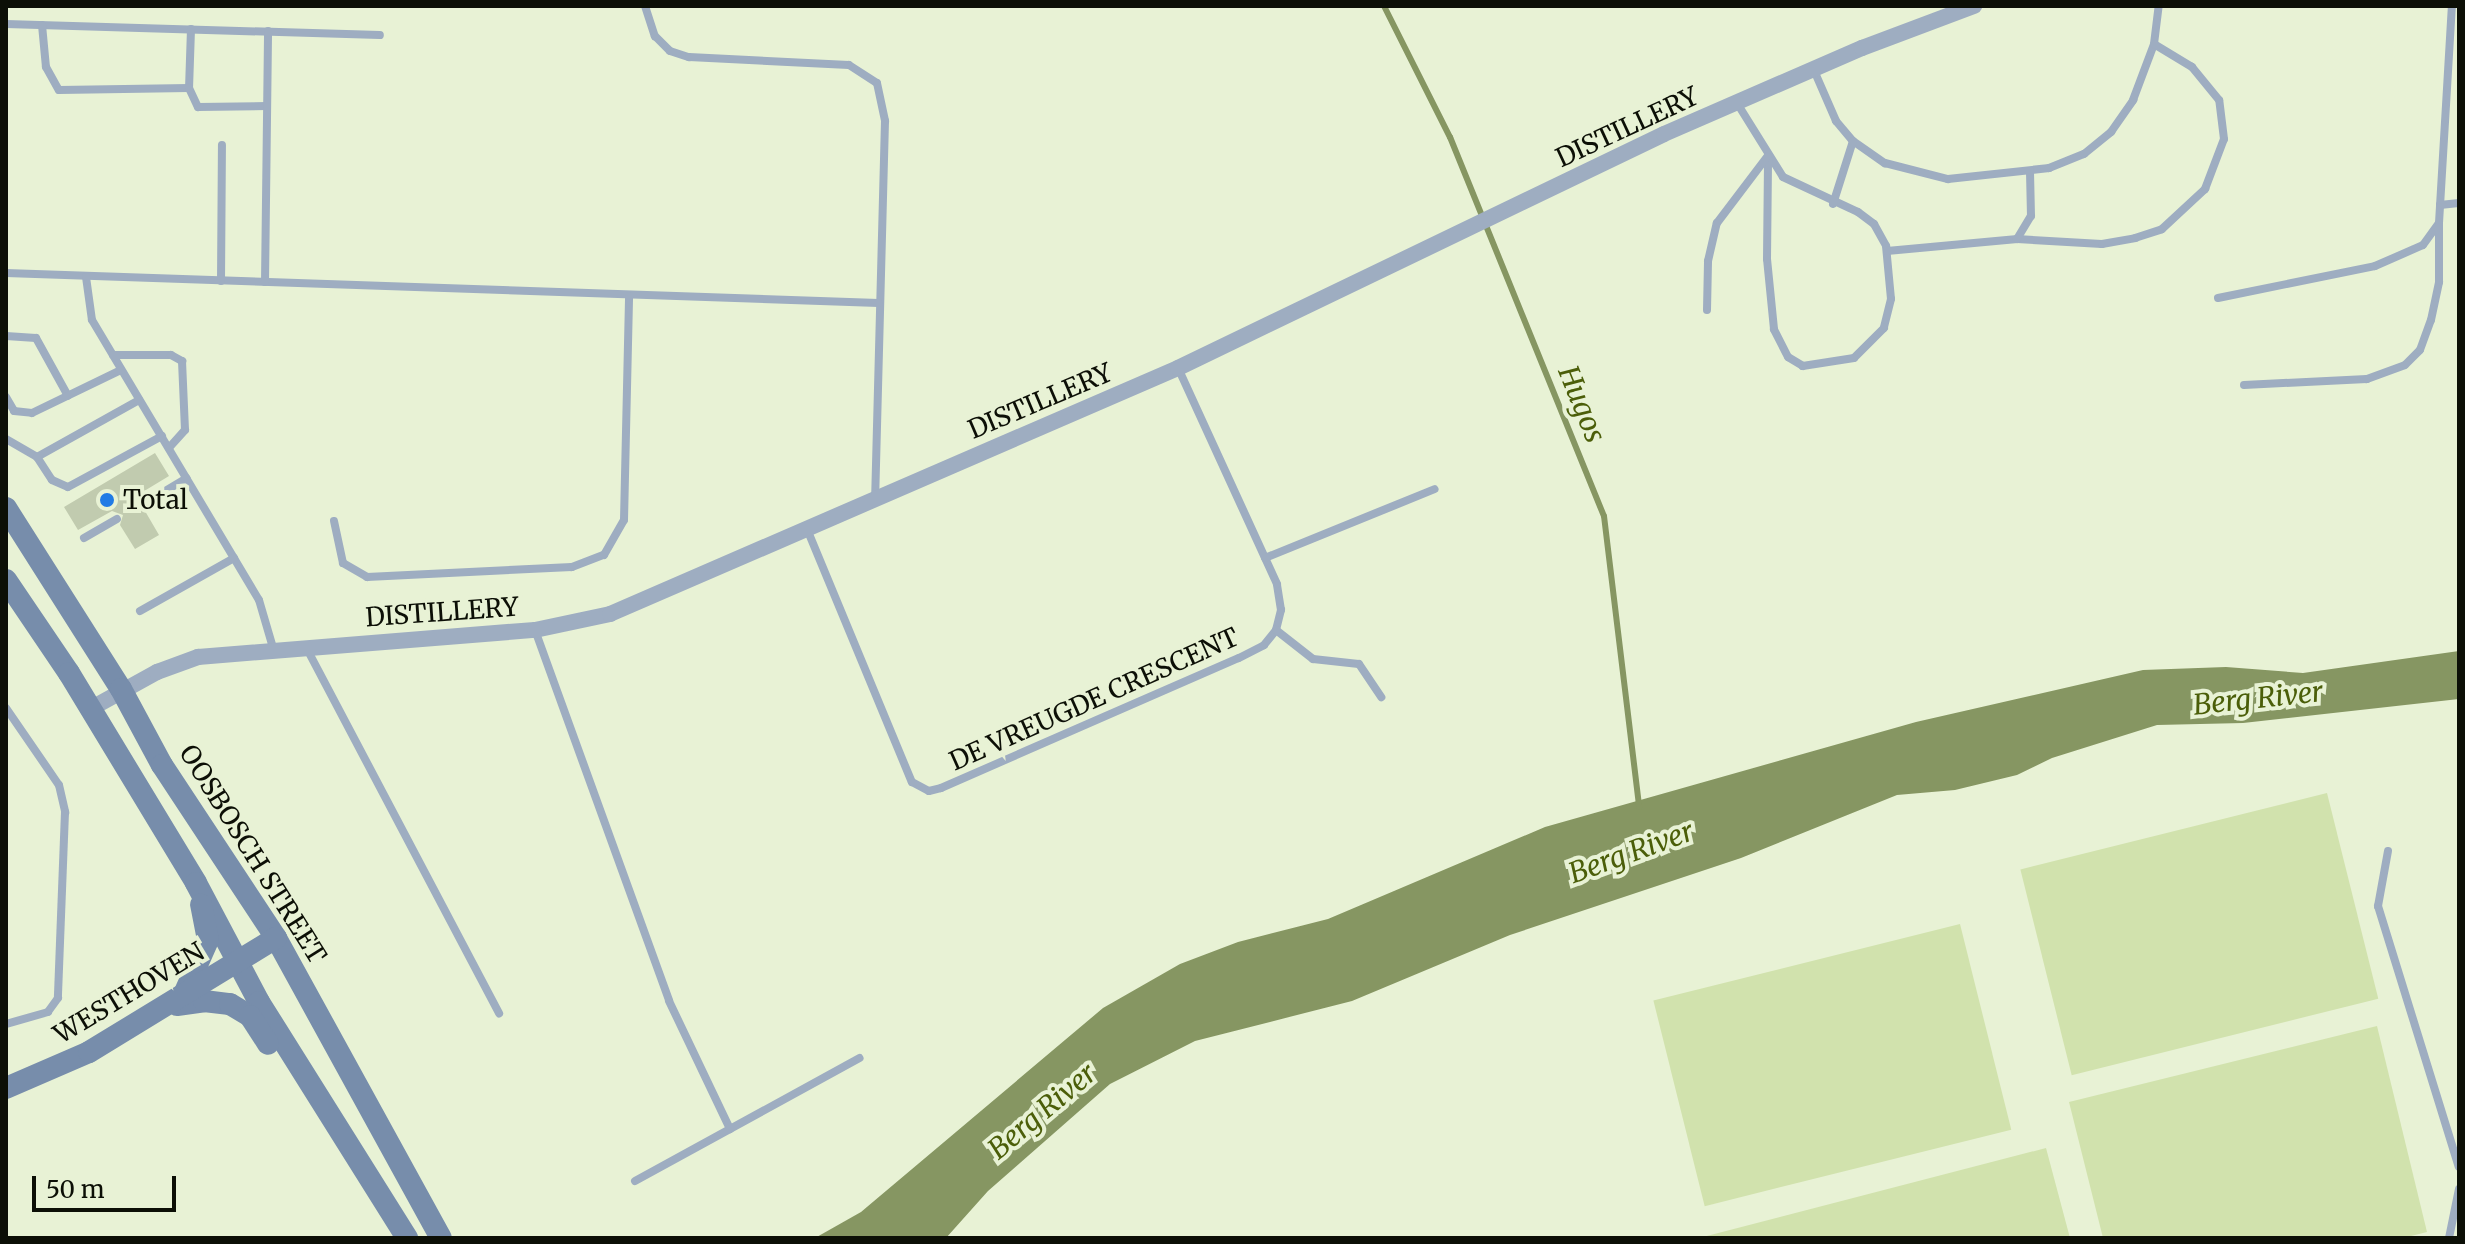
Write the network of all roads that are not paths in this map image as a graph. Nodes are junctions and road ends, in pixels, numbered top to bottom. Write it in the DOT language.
graph roads {
  1 [pos="645,6"];
  2 [pos="1974,6"];
  3 [pos="2159,6"];
  4 [pos="2452,6"];
  5 [pos="6,24"];
  6 [pos="42,25"];
  7 [pos="191,29"];
  8 [pos="268,31"];
  9 [pos="380,35"];
  10 [pos="2154,44"];
  11 [pos="1813,68"];
  12 [pos="189,88"];
  13 [pos="1737,103"];
  14 [pos="267,106"];
  15 [pos="1853,141"];
  16 [pos="222,145"];
  17 [pos="1768,157"];
  18 [pos="2030,171"];
  19 [pos="2459,203"];
  20 [pos="1833,204"];
  21 [pos="2440,205"];
  22 [pos="2439,223"];
  23 [pos="2017,239"];
  24 [pos="1887,251"];
  25 [pos="6,273"];
  26 [pos="86,277"];
  27 [pos="221,281"];
  28 [pos="265,282"];
  29 [pos="629,296"];
  30 [pos="2218,298"];
  31 [pos="878,303"];
  32 [pos="1707,310"];
  33 [pos="6,336"];
  34 [pos="113,355"];
  35 [pos="1178,368"];
  36 [pos="121,370"];
  37 [pos="2244,385"];
  38 [pos="68,396"];
  39 [pos="6,397"];
  40 [pos="139,400"];
  41 [pos="162,436"];
  42 [pos="6,439"];
  43 [pos="169,448"];
  44 [pos="37,457"];
  45 [pos="187,478"];
  46 [pos="1435,489"];
  47 [pos="875,498"];
  48 [pos="142,505"];
  49 [pos="6,508"];
  50 [pos="117,519"];
  51 [pos="334,521"];
  52 [pos="807,529"];
  53 [pos="84,538"];
  54 [pos="234,558"];
  55 [pos="1265,558"];
  56 [pos="6,580"];
  57 [pos="140,611"];
  58 [pos="535,630"];
  59 [pos="1276,630"];
  60 [pos="305,645"];
  61 [pos="273,648"];
  62 [pos="121,689"];
  63 [pos="1381,697"];
  64 [pos="6,708"];
  65 [pos="90,709"];
  66 [pos="2388,851"];
  67 [pos="196,883"];
  68 [pos="276,938"];
  69 [pos="239,961"];
  70 [pos="174,1003"];
  71 [pos="499,1013"];
  72 [pos="6,1024"];
  73 [pos="860,1058"];
  74 [pos="6,1088"];
  75 [pos="730,1129"];
  76 [pos="2459,1167"];
  77 [pos="362,1168"];
  78 [pos="635,1181"];
  79 [pos="2459,1189"];
  80 [pos="407,1238"];
  81 [pos="441,1238"];
  82 [pos="2449,1238"];
  1 -- 31 [label="lane"];
  2 -- 11 [label="street, DISTILLERY"];
  3 -- 10 [label="lane"];
  4 -- 21 [label="lane"];
  5 -- 6 [label="lane"];
  6 -- 7 [label="lane"];
  6 -- 12 [label="lane"];
  7 -- 8 [label="lane"];
  7 -- 12 [label="lane"];
  8 -- 9 [label="lane"];
  8 -- 14 [label="lane"];
  10 -- 18 [label="lane"];
  10 -- 23 [label="lane"];
  11 -- 13 [label="street, DISTILLERY"];
  11 -- 15 [label="lane"];
  12 -- 14 [label="lane"];
  13 -- 17 [label="lane"];
  13 -- 35 [label="street, DISTILLERY"];
  14 -- 28 [label="lane"];
  15 -- 18 [label="lane"];
  15 -- 20 [label="lane"];
  16 -- 27 [label="lane"];
  17 -- 20 [label="lane"];
  17 -- 24 [label="lane"];
  17 -- 32 [label="lane"];
  18 -- 23 [label="lane"];
  19 -- 21 [label="lane"];
  20 -- 24 [label="lane"];
  21 -- 22 [label="lane"];
  22 -- 30 [label="lane"];
  22 -- 37 [label="lane"];
  23 -- 24 [label="lane"];
  25 -- 26 [label="lane"];
  26 -- 27 [label="lane"];
  26 -- 34 [label="lane"];
  27 -- 28 [label="lane"];
  28 -- 29 [label="lane"];
  29 -- 31 [label="lane"];
  29 -- 51 [label="lane"];
  31 -- 47 [label="lane"];
  33 -- 38 [label="lane"];
  34 -- 36 [label="lane"];
  34 -- 43 [label="lane"];
  35 -- 47 [label="street, DISTILLERY"];
  35 -- 55 [label="lane, DE VREUGDE CRESCENT"];
  36 -- 38 [label="lane"];
  36 -- 40 [label="lane"];
  38 -- 39 [label="lane"];
  40 -- 41 [label="lane"];
  40 -- 44 [label="lane"];
  41 -- 43 [label="lane"];
  41 -- 44 [label="lane"];
  42 -- 44 [label="lane"];
  43 -- 45 [label="lane"];
  45 -- 48 [label="lane"];
  45 -- 54 [label="lane"];
  46 -- 55 [label="lane"];
  47 -- 52 [label="street, DISTILLERY"];
  49 -- 62 [label="main road, OOSBOSCH STREET"];
  50 -- 53 [label="lane"];
  52 -- 58 [label="street, DISTILLERY"];
  52 -- 59 [label="lane, DE VREUGDE CRESCENT"];
  54 -- 57 [label="lane"];
  54 -- 61 [label="lane"];
  55 -- 59 [label="lane, DE VREUGDE CRESCENT"];
  56 -- 65 [label="main road"];
  58 -- 60 [label="street, DISTILLERY"];
  58 -- 75 [label="lane"];
  59 -- 63 [label="lane"];
  60 -- 61 [label="street, DISTILLERY"];
  60 -- 71 [label="lane"];
  61 -- 62 [label="street, DISTILLERY"];
  62 -- 65 [label="street, DISTILLERY"];
  62 -- 68 [label="main road, OOSBOSCH STREET"];
  64 -- 72 [label="lane"];
  65 -- 67 [label="main road"];
  66 -- 76 [label="lane"];
  67 -- 69 [label="main road"];
  67 -- 70 [label="main road"];
  68 -- 69 [label="main road, WESTHOVEN"];
  68 -- 81 [label="main road, OOSBOSCH STREET"];
  69 -- 70 [label="main road, WESTHOVEN"];
  69 -- 77 [label="main road"];
  70 -- 74 [label="main road, WESTHOVEN"];
  70 -- 77 [label="main road"];
  73 -- 75 [label="lane"];
  75 -- 78 [label="lane"];
  77 -- 80 [label="main road"];
  79 -- 82 [label="lane"];
}
